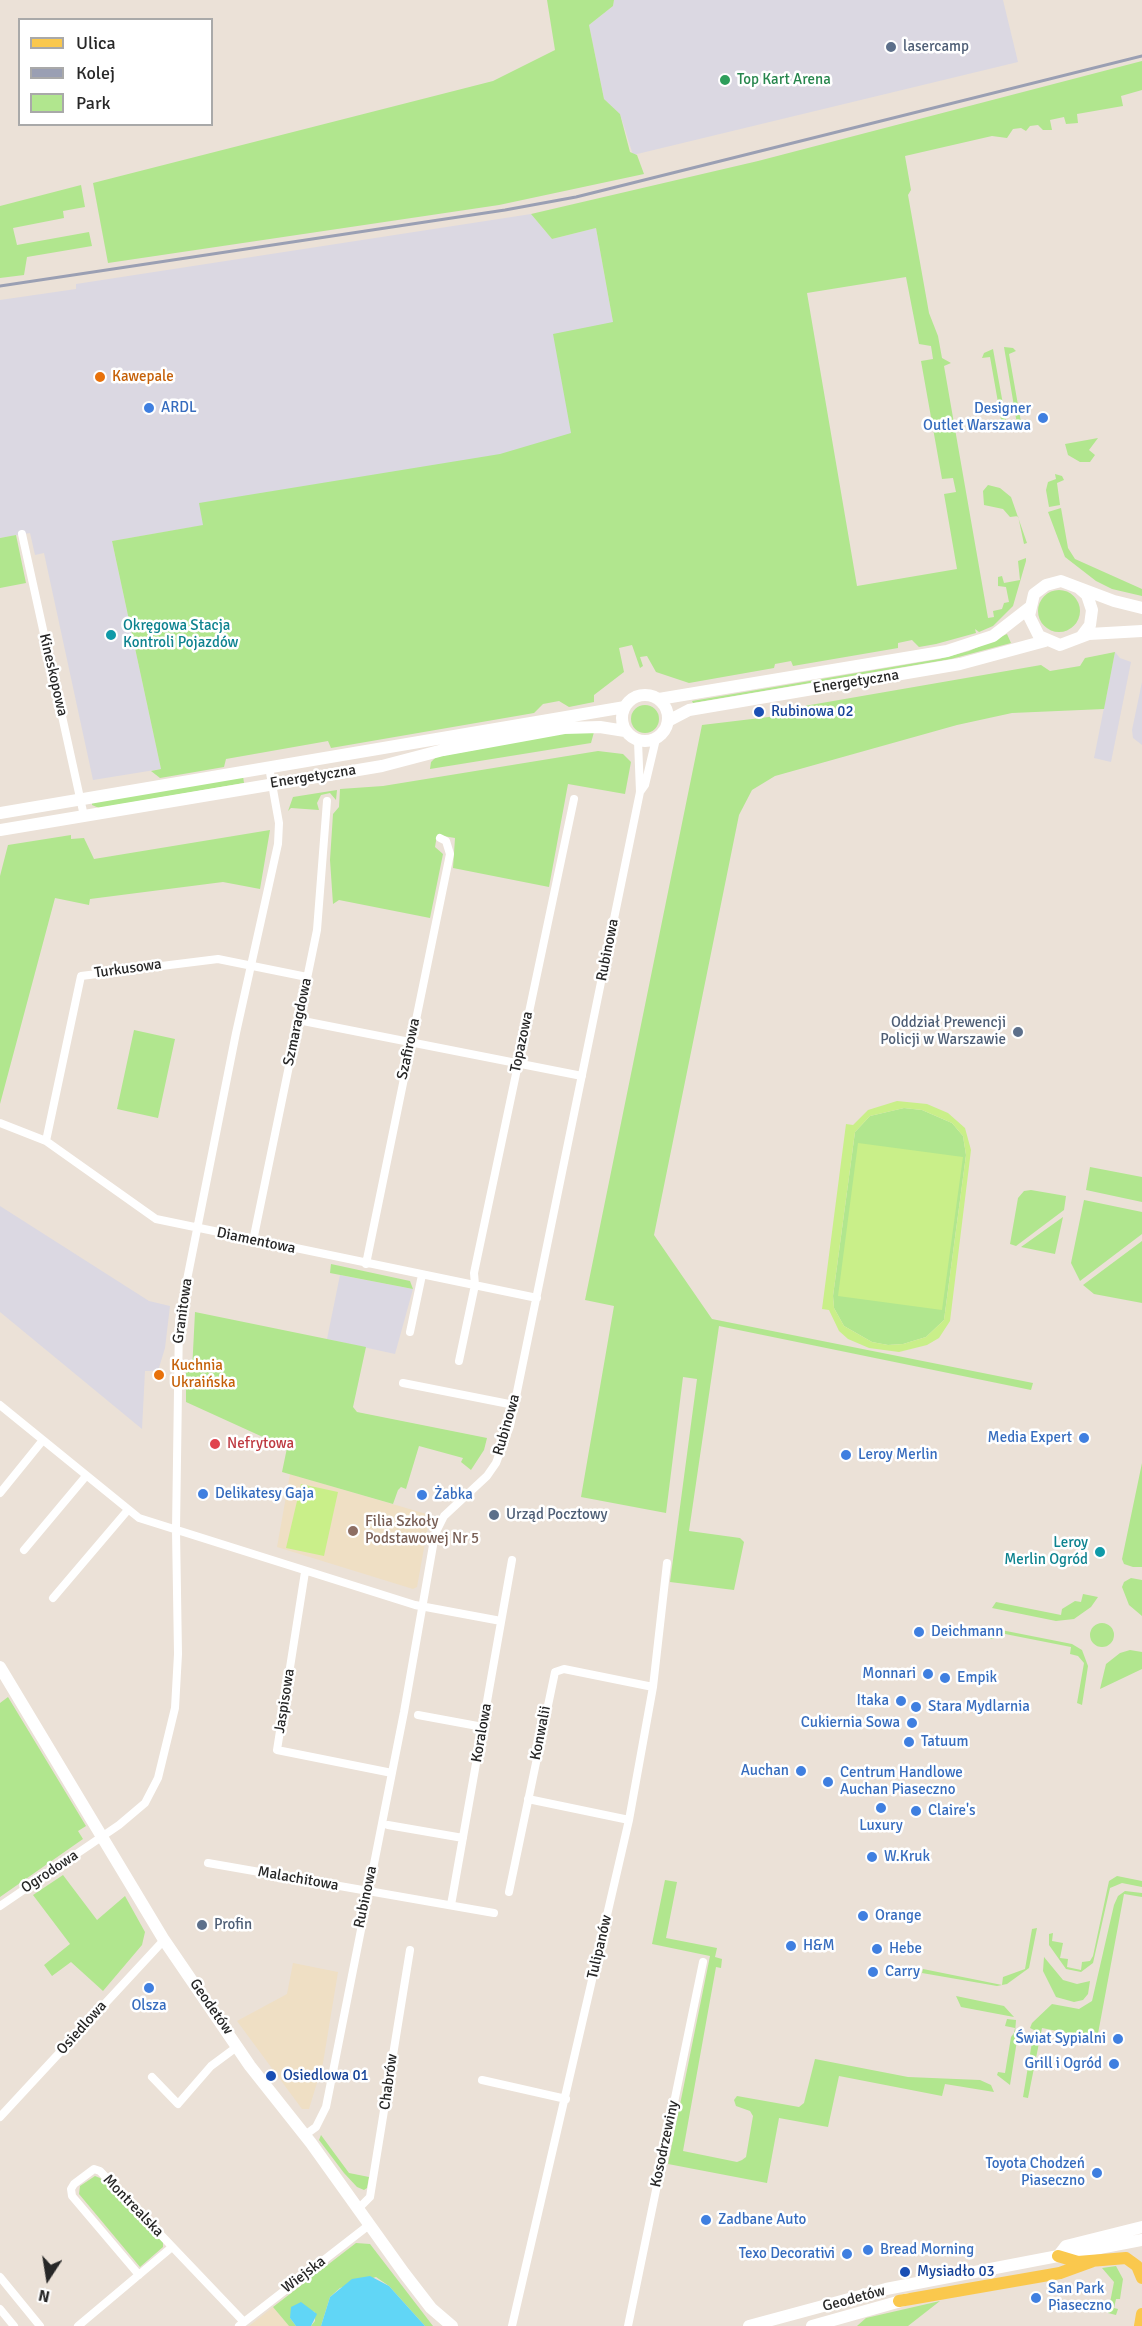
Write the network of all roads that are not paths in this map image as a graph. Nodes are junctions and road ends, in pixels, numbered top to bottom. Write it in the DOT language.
graph roads {
  1 [pos="22,534"];
  2 [pos="1076,585"];
  3 [pos="1029,608"];
  4 [pos="1142,608"];
  5 [pos="1142,631"];
  6 [pos="1081,637"];
  7 [pos="1045,641"];
  8 [pos="658,699"];
  9 [pos="625,707"];
  10 [pos="668,721"];
  11 [pos="625,731"];
  12 [pos="656,739"];
  13 [pos="638,741"];
  14 [pos="268,767"];
  15 [pos="272,784"];
  16 [pos="640,792"];
  17 [pos="574,799"];
  18 [pos="81,800"];
  19 [pos="327,801"];
  20 [pos="0,813"];
  21 [pos="84,816"];
  22 [pos="0,830"];
  23 [pos="440,838"];
  24 [pos="252,966"];
  25 [pos="307,977"];
  26 [pos="298,1020"];
  27 [pos="410,1043"];
  28 [pos="517,1064"];
  29 [pos="582,1076"];
  30 [pos="0,1123"];
  31 [pos="46,1141"];
  32 [pos="196,1229"];
  33 [pos="253,1241"];
  34 [pos="366,1264"];
  35 [pos="422,1275"];
  36 [pos="475,1285"];
  37 [pos="537,1298"];
  38 [pos="410,1332"];
  39 [pos="459,1361"];
  40 [pos="403,1383"];
  41 [pos="0,1405"];
  42 [pos="514,1405"];
  43 [pos="43,1440"];
  44 [pos="86,1476"];
  45 [pos="0,1494"];
  46 [pos="128,1511"];
  47 [pos="176,1530"];
  48 [pos="24,1550"];
  49 [pos="512,1560"];
  50 [pos="667,1563"];
  51 [pos="305,1572"];
  52 [pos="53,1598"];
  53 [pos="423,1607"];
  54 [pos="501,1621"];
  55 [pos="0,1667"];
  56 [pos="653,1687"];
  57 [pos="418,1715"];
  58 [pos="483,1727"];
  59 [pos="392,1773"];
  60 [pos="528,1799"];
  61 [pos="629,1820"];
  62 [pos="388,1825"];
  63 [pos="101,1838"];
  64 [pos="463,1838"];
  65 [pos="208,1863"];
  66 [pos="367,1891"];
  67 [pos="509,1892"];
  68 [pos="451,1905"];
  69 [pos="0,1906"];
  70 [pos="494,1913"];
  71 [pos="164,1940"];
  72 [pos="410,1950"];
  73 [pos="703,1962"];
  74 [pos="238,2046"];
  75 [pos="152,2077"];
  76 [pos="482,2080"];
  77 [pos="566,2098"];
  78 [pos="0,2117"];
  79 [pos="305,2135"];
  80 [pos="358,2209"];
  81 [pos="369,2225"];
  82 [pos="1142,2227"];
  83 [pos="1142,2240"];
  84 [pos="172,2247"];
  85 [pos="1058,2256"];
  86 [pos="1093,2261"];
  87 [pos="139,2275"];
  88 [pos="961,2276"];
  89 [pos="0,2277"];
  90 [pos="1142,2278"];
  91 [pos="899,2301"];
  92 [pos="832,2305"];
  93 [pos="0,2309"];
  94 [pos="1142,2314"];
  95 [pos="837,2322"];
  96 [pos="242,2324"];
  97 [pos="14,2326"];
  98 [pos="40,2326"];
  99 [pos="78,2326"];
  100 [pos="452,2326"];
  101 [pos="512,2326"];
  102 [pos="628,2326"];
  103 [pos="749,2326"];
  104 [pos="812,2326"];
  105 [pos="1140,2326"];
  1 -- 18 [label="street, Kineskopowa"];
  2 -- 3 [label="street, Energetyczna"];
  2 -- 4 [label="street, Energetyczna"];
  2 -- 6 [label="street"];
  3 -- 7 [label="street"];
  3 -- 8 [label="street, Energetyczna"];
  5 -- 6 [label="street, Energetyczna"];
  6 -- 7 [label="street, Energetyczna"];
  7 -- 10 [label="street, Energetyczna"];
  8 -- 9 [label="street, Energetyczna"];
  8 -- 10 [label="street"];
  9 -- 11 [label="street"];
  9 -- 14 [label="street, Energetyczna"];
  10 -- 12 [label="street"];
  11 -- 13 [label="street"];
  11 -- 15 [label="street, Energetyczna"];
  12 -- 13 [label="street"];
  12 -- 16 [label="street, Rubinowa"];
  13 -- 16 [label="street, Rubinowa"];
  14 -- 15 [label="street, Granitowa"];
  14 -- 18 [label="street, Energetyczna"];
  15 -- 21 [label="street, Energetyczna"];
  15 -- 24 [label="street, Granitowa"];
  16 -- 29 [label="street, Rubinowa"];
  17 -- 28 [label="street, Topazowa"];
  18 -- 20 [label="street, Energetyczna"];
  18 -- 21 [label="street, Kineskopowa"];
  19 -- 25 [label="street, Szmaragdowa"];
  21 -- 22 [label="street, Energetyczna"];
  23 -- 27 [label="street, Szafirowa"];
  24 -- 25 [label="street, Turkusowa"];
  24 -- 31 [label="street, Turkusowa"];
  24 -- 32 [label="street, Granitowa"];
  25 -- 26 [label="street, Szmaragdowa"];
  26 -- 27 [label="street"];
  26 -- 33 [label="street, Szmaragdowa"];
  27 -- 28 [label="street"];
  27 -- 34 [label="street, Szafirowa"];
  28 -- 29 [label="street"];
  28 -- 36 [label="street, Topazowa"];
  29 -- 37 [label="street, Rubinowa"];
  30 -- 31 [label="street, Diamentowa"];
  31 -- 32 [label="street, Diamentowa"];
  32 -- 33 [label="street, Diamentowa"];
  32 -- 47 [label="street, Granitowa"];
  33 -- 34 [label="street, Diamentowa"];
  34 -- 35 [label="street, Diamentowa"];
  35 -- 36 [label="street, Diamentowa"];
  35 -- 38 [label="street"];
  36 -- 37 [label="street, Diamentowa"];
  36 -- 39 [label="street, Topazowa"];
  37 -- 42 [label="street, Rubinowa"];
  40 -- 42 [label="street"];
  41 -- 43 [label="street"];
  42 -- 53 [label="street, Rubinowa"];
  43 -- 44 [label="street"];
  43 -- 45 [label="street"];
  44 -- 46 [label="street"];
  44 -- 48 [label="street"];
  46 -- 47 [label="street"];
  46 -- 52 [label="street"];
  47 -- 51 [label="street"];
  47 -- 63 [label="street, Granitowa"];
  49 -- 54 [label="street, Koralowa"];
  50 -- 56 [label="street, Tulipanów"];
  51 -- 53 [label="street"];
  51 -- 59 [label="street, Jaspisowa"];
  53 -- 54 [label="street"];
  53 -- 59 [label="street, Rubinowa"];
  54 -- 58 [label="street, Koralowa"];
  55 -- 63 [label="street, Geodetów"];
  56 -- 60 [label="street, Konwalii"];
  56 -- 61 [label="street, Tulipanów"];
  57 -- 58 [label="street"];
  58 -- 64 [label="street, Koralowa"];
  59 -- 66 [label="street, Rubinowa"];
  60 -- 61 [label="street"];
  60 -- 67 [label="street, Konwalii"];
  61 -- 77 [label="street, Tulipanów"];
  62 -- 64 [label="street"];
  63 -- 69 [label="street, Ogrodowa"];
  63 -- 71 [label="street, Geodetów"];
  64 -- 68 [label="street, Koralowa"];
  65 -- 66 [label="street, Malachitowa"];
  66 -- 68 [label="street, Malachitowa"];
  66 -- 79 [label="street, Rubinowa"];
  68 -- 70 [label="street, Malachitowa"];
  71 -- 74 [label="street, Geodetów"];
  71 -- 78 [label="street, Osiedlowa"];
  72 -- 80 [label="street, Chabrów"];
  73 -- 102 [label="street, Kosodrzewiny"];
  74 -- 75 [label="street"];
  74 -- 79 [label="street, Geodetów"];
  76 -- 77 [label="street"];
  77 -- 101 [label="street, Tulipanów"];
  79 -- 80 [label="street, Geodetów"];
  80 -- 81 [label="street, Geodetów"];
  81 -- 96 [label="street, Wiejska"];
  81 -- 100 [label="street, Geodetów"];
  82 -- 85 [label="street, Geodetów"];
  83 -- 85 [label="street, Geodetów"];
  84 -- 87 [label="street"];
  84 -- 87 [label="street, Montrealska"];
  84 -- 96 [label="street, Montrealska"];
  85 -- 86 [label="main road"];
  85 -- 88 [label="street, Geodetów"];
  86 -- 90 [label="main road"];
  86 -- 91 [label="main road"];
  87 -- 99 [label="street"];
  88 -- 91 [label="street, Geodetów"];
  88 -- 92 [label="street, Geodetów"];
  89 -- 98 [label="street"];
  91 -- 95 [label="street, Geodetów"];
  92 -- 95 [label="street"];
  92 -- 103 [label="street, Geodetów"];
  93 -- 97 [label="street"];
  94 -- 105 [label="main road"];
  95 -- 104 [label="street, Geodetów"];
}
